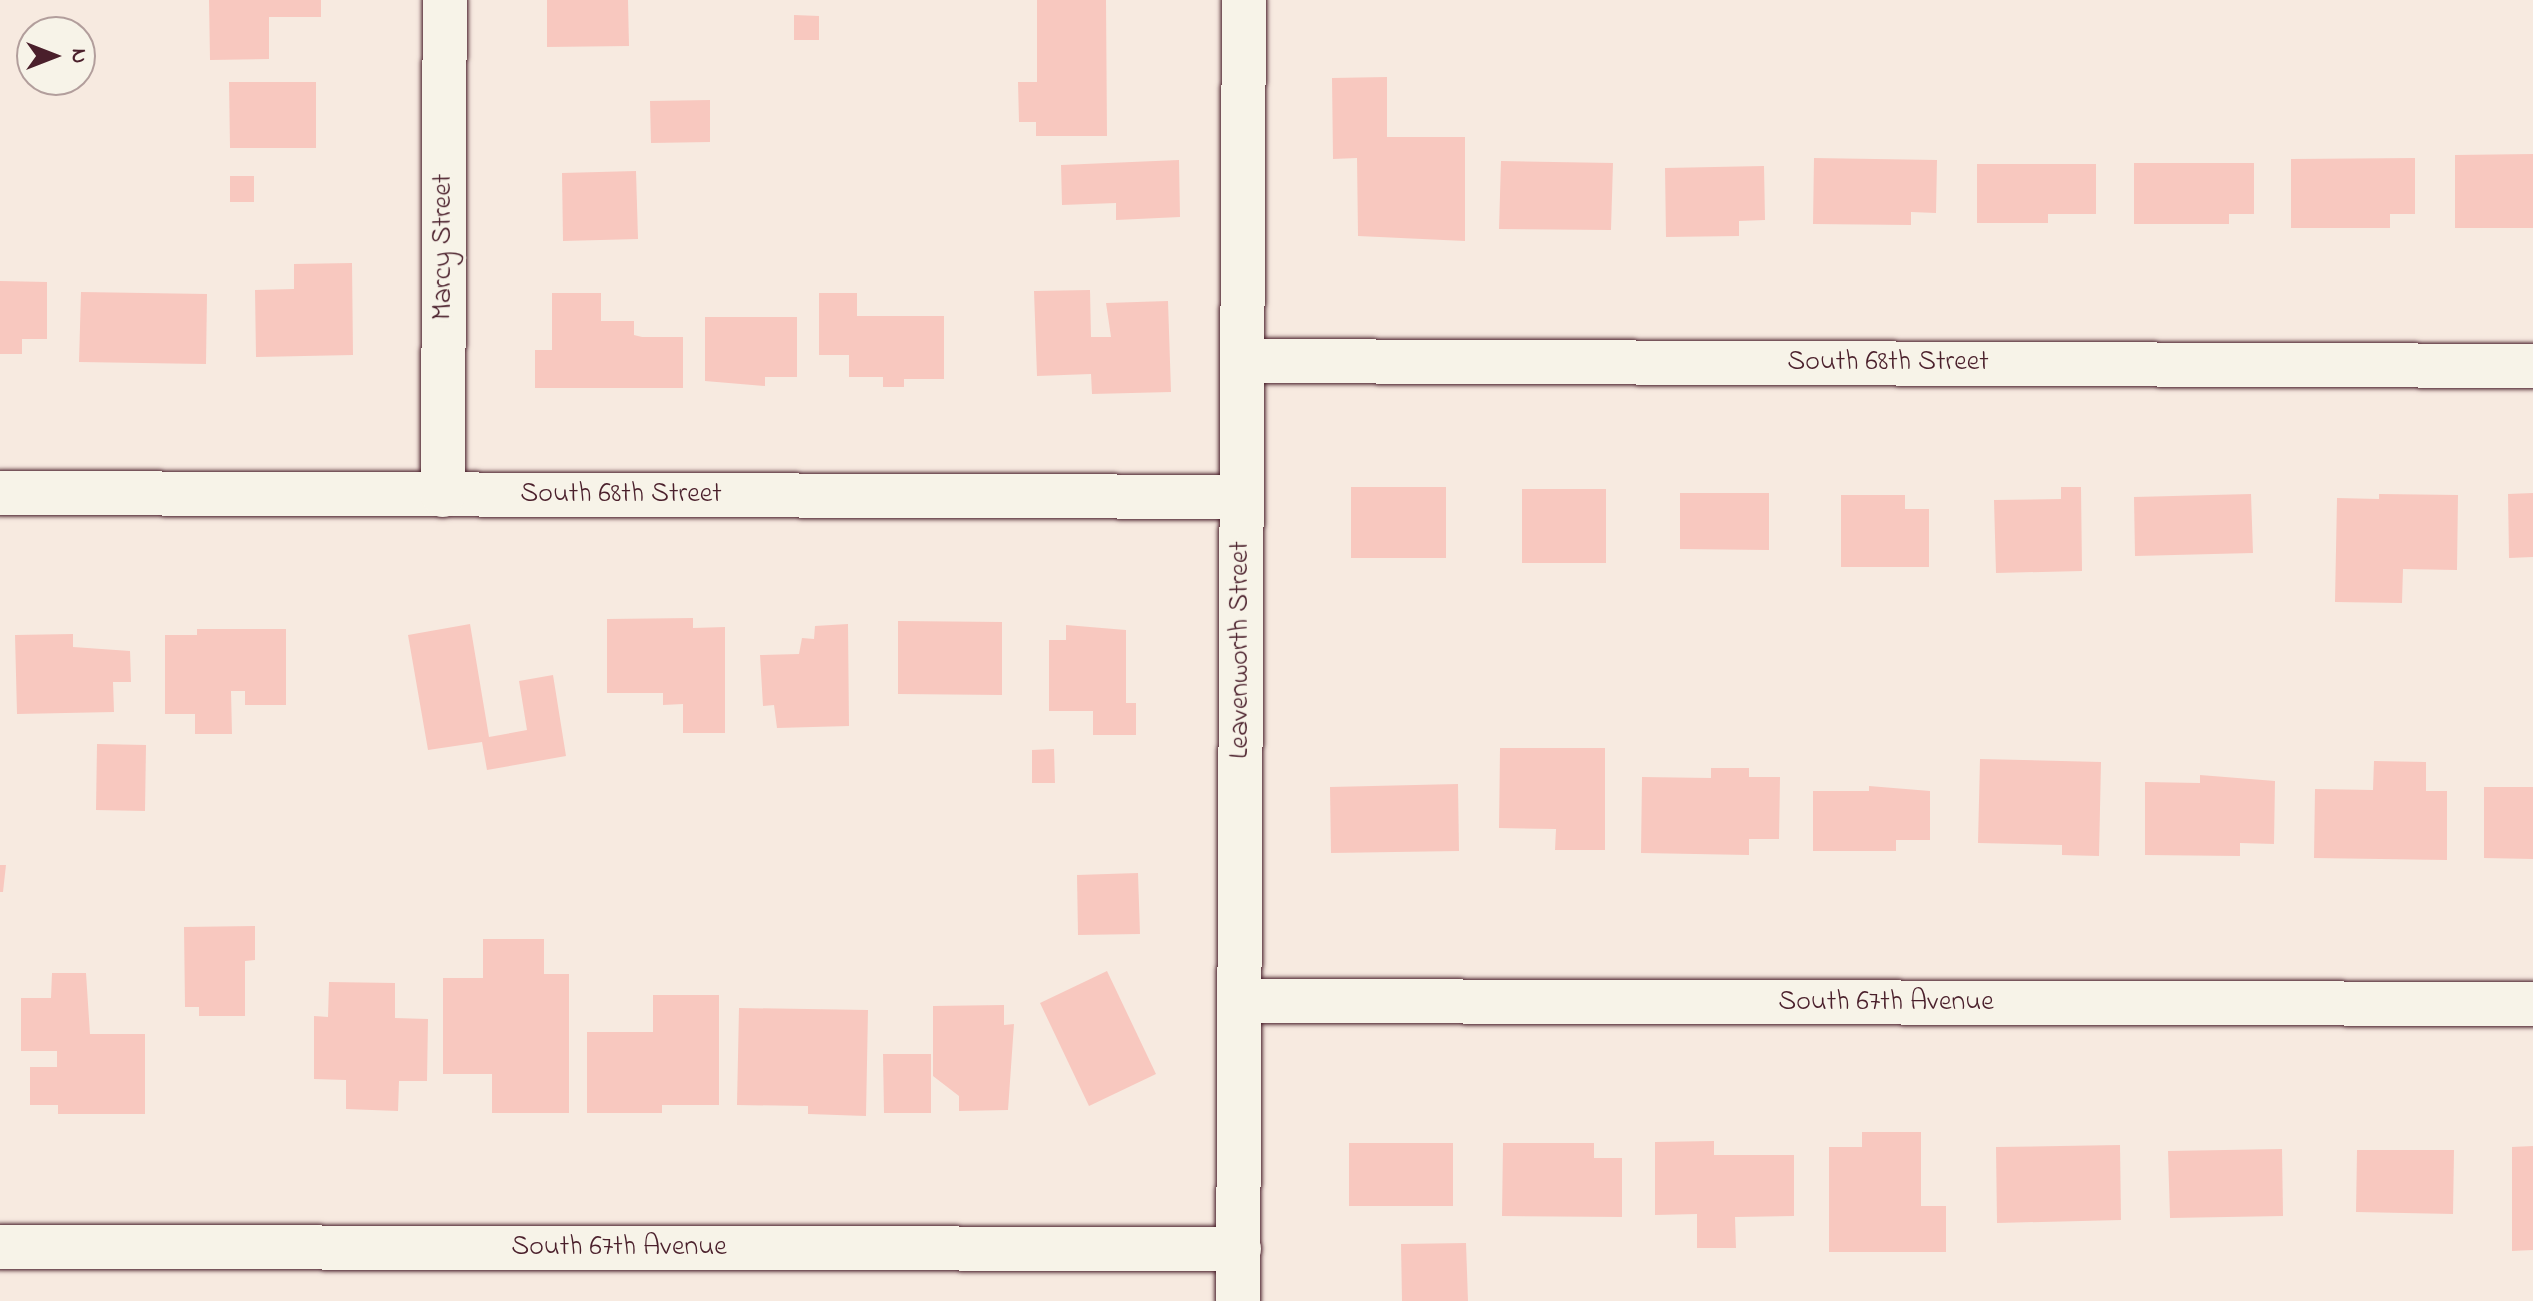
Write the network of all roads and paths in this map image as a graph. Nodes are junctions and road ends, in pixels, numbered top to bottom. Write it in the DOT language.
graph roads {
  1 [pos="445,0"];
  2 [pos="1244,0"];
  3 [pos="1244,361"];
  4 [pos="2533,366"];
  5 [pos="0,493"];
  6 [pos="443,495"];
  7 [pos="1242,497"];
  8 [pos="1240,1001"];
  9 [pos="2533,1004"];
  10 [pos="0,1247"];
  11 [pos="1239,1249"];
  12 [pos="1238,1301"];
  1 -- 6 [label="street, Marcy Street"];
  2 -- 3 [label="street, Leavenworth Street"];
  3 -- 4 [label="street, South 68th Street"];
  3 -- 7 [label="street, Leavenworth Street"];
  5 -- 6 [label="street, South 68th Street"];
  6 -- 7 [label="street, South 68th Street"];
  7 -- 8 [label="street, Leavenworth Street"];
  8 -- 9 [label="street, South 67th Avenue"];
  8 -- 11 [label="street, Leavenworth Street"];
  10 -- 11 [label="street, South 67th Avenue"];
  11 -- 12 [label="street, Leavenworth Street"];
}
